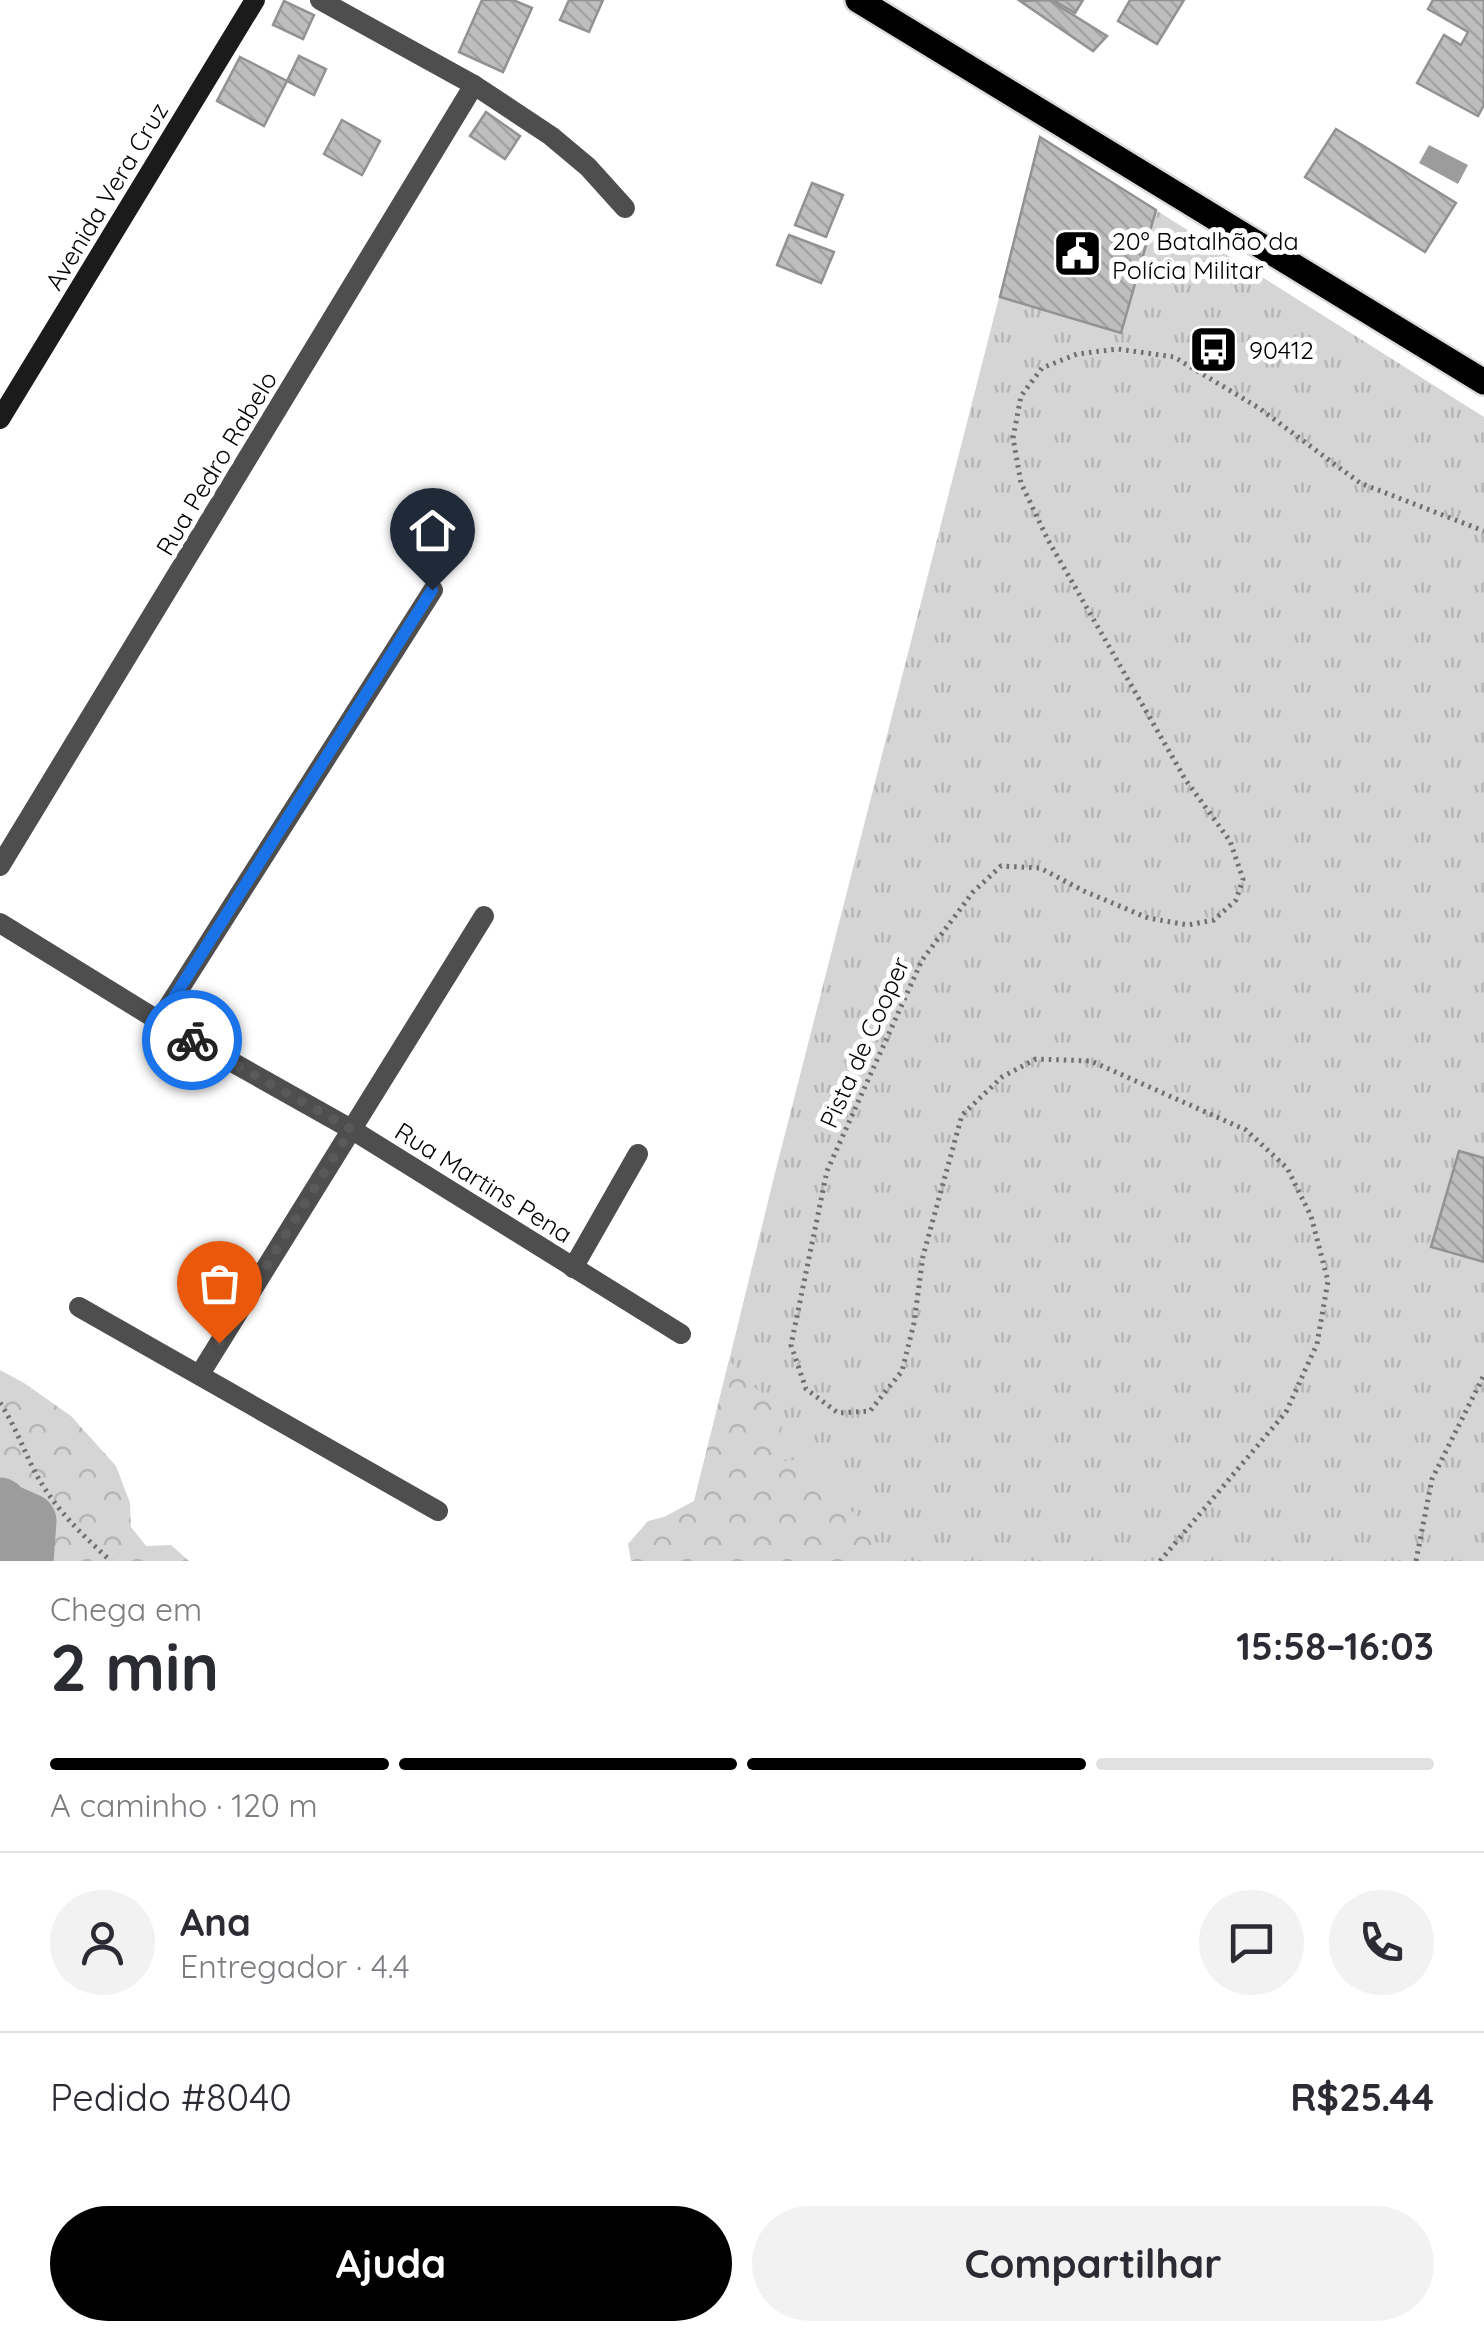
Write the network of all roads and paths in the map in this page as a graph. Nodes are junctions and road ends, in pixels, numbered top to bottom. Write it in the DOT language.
graph roads {
  1 [pos="255,0"];
  2 [pos="320,0"];
  3 [pos="858,0"];
  4 [pos="474,86"];
  5 [pos="626,208"];
  6 [pos="1484,382"];
  7 [pos="0,419"];
  8 [pos="1484,531"];
  9 [pos="432,590"];
  10 [pos="0,866"];
  11 [pos="484,916"];
  12 [pos="0,923"];
  13 [pos="159,1021"];
  14 [pos="351,1129"];
  15 [pos="638,1154"];
  16 [pos="573,1268"];
  17 [pos="79,1307"];
  18 [pos="681,1334"];
  19 [pos="200,1374"];
  20 [pos="1484,1375"];
  21 [pos="0,1403"];
  22 [pos="438,1511"];
  23 [pos="110,1561"];
  24 [pos="1160,1561"];
  25 [pos="1416,1561"];
  1 -- 7 [label="street, Avenida Vera Cruz"];
  2 -- 4 [label="street"];
  3 -- 6 [label="main road"];
  4 -- 5 [label="street"];
  4 -- 10 [label="street, Rua Pedro Rabelo"];
  8 -- 24 [label="path, Pista de Cooper"];
  9 -- 13 [label="street"];
  11 -- 14 [label="street"];
  12 -- 13 [label="street, Rua Martins Pena"];
  13 -- 14 [label="street, Rua Martins Pena"];
  14 -- 16 [label="street, Rua Martins Pena"];
  14 -- 19 [label="street"];
  15 -- 16 [label="street"];
  16 -- 18 [label="street, Rua Martins Pena"];
  17 -- 19 [label="street"];
  19 -- 22 [label="street"];
  20 -- 25 [label="path"];
  21 -- 23 [label="path"];
}
